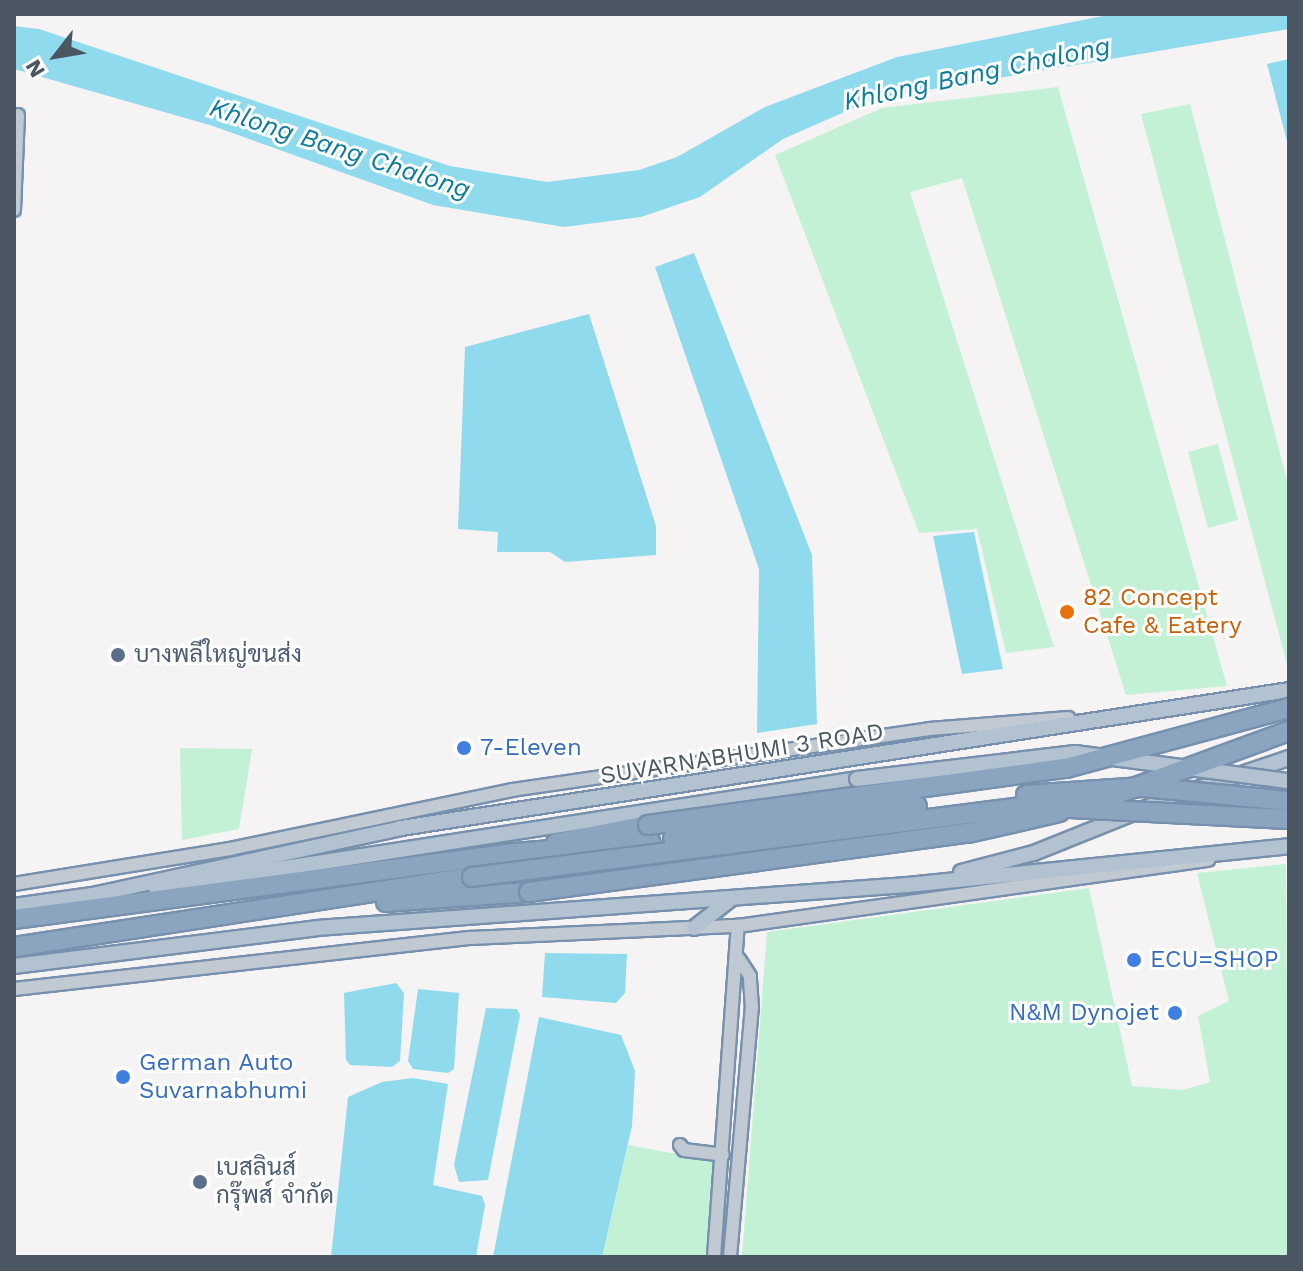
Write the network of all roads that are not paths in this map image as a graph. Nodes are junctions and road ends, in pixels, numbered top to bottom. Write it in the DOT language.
graph roads {
  1 [pos="18,115"];
  2 [pos="14,210"];
  3 [pos="1289,690"];
  4 [pos="1289,708"];
  5 [pos="1172,711"];
  6 [pos="1289,731"];
  7 [pos="1289,758"];
  8 [pos="1289,781"];
  9 [pos="1289,801"];
  10 [pos="1289,819"];
  11 [pos="1289,846"];
  12 [pos="1246,852"];
  13 [pos="514,853"];
  14 [pos="14,884"];
  15 [pos="907,885"];
  16 [pos="92,895"];
  17 [pos="732,898"];
  18 [pos="14,906"];
  19 [pos="295,907"];
  20 [pos="14,919"];
  21 [pos="738,926"];
  22 [pos="694,928"];
  23 [pos="14,947"];
  24 [pos="739,959"];
  25 [pos="14,966"];
  26 [pos="14,989"];
  27 [pos="680,1145"];
  28 [pos="723,1155"];
  29 [pos="714,1257"];
  30 [pos="730,1257"];
  1 -- 2 [label="street"];
  3 -- 5 [label="main road, SUVARNABHUMI 3 ROAD"];
  4 -- 13 [label="highway, bridge"];
  5 -- 14 [label="street"];
  5 -- 16 [label="main road, SUVARNABHUMI 3 ROAD"];
  6 -- 19 [label="highway, bridge"];
  7 -- 15 [label="main road"];
  8 -- 16 [label="main road, bridge"];
  9 -- 13 [label="highway, bridge"];
  10 -- 19 [label="highway, bridge"];
  11 -- 12 [label="main road"];
  12 -- 15 [label="main road"];
  12 -- 21 [label="street"];
  13 -- 20 [label="highway"];
  15 -- 17 [label="main road"];
  16 -- 18 [label="main road, SUVARNABHUMI 3 ROAD"];
  17 -- 22 [label="main road"];
  17 -- 25 [label="main road"];
  19 -- 23 [label="highway"];
  21 -- 22 [label="street"];
  21 -- 24 [label="street"];
  22 -- 26 [label="street"];
  24 -- 28 [label="street"];
  24 -- 30 [label="street"];
  27 -- 28 [label="street"];
  28 -- 29 [label="street"];
}
